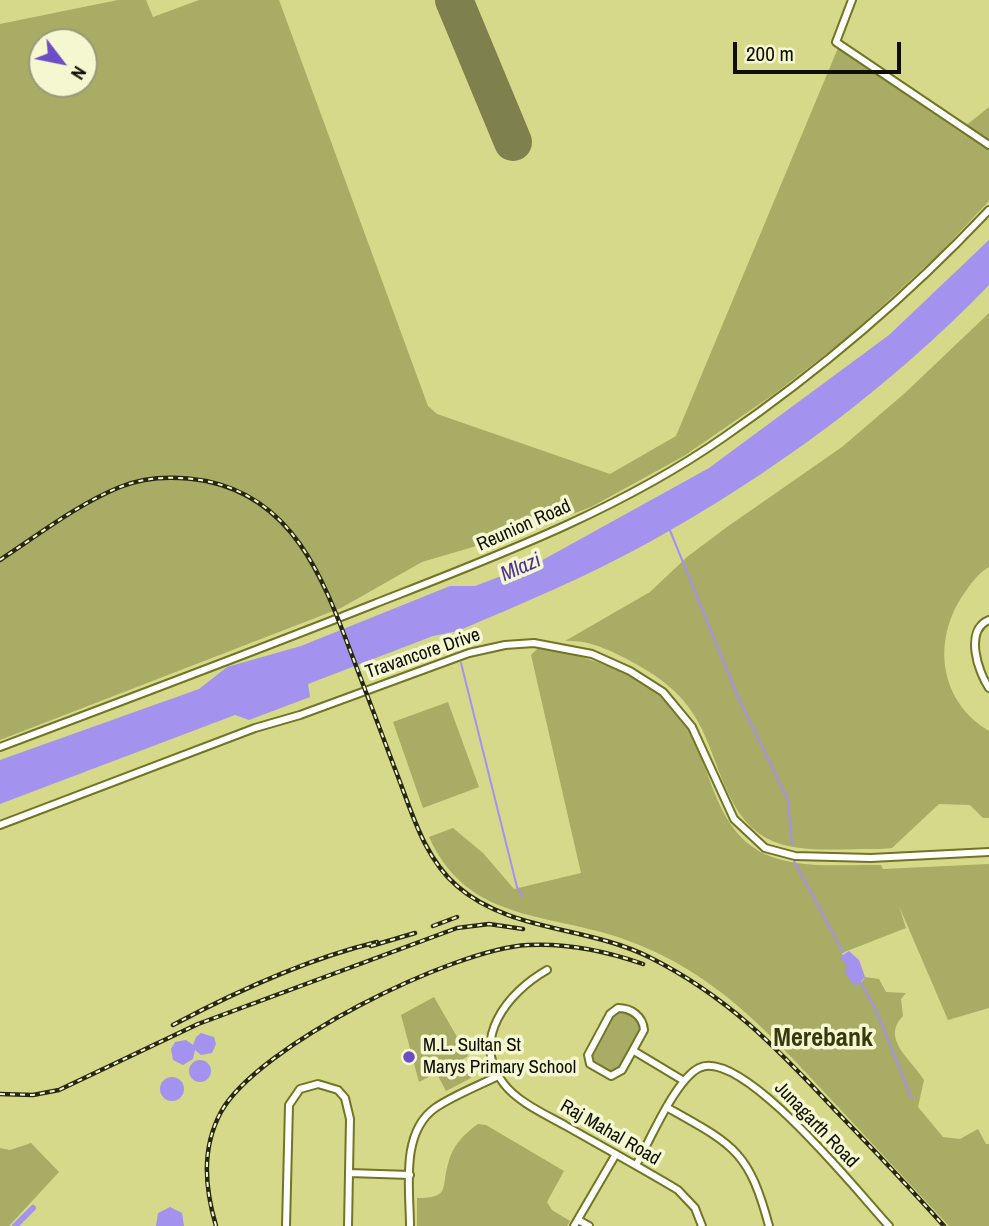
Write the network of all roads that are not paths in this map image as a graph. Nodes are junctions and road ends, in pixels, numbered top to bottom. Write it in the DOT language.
graph roads {
  1 [pos="852,0"];
  2 [pos="989,145"];
  3 [pos="989,210"];
  4 [pos="989,620"];
  5 [pos="989,688"];
  6 [pos="0,747"];
  7 [pos="0,825"];
  8 [pos="989,852"];
  9 [pos="547,970"];
  10 [pos="634,1051"];
  11 [pos="498,1076"];
  12 [pos="684,1081"];
  13 [pos="668,1108"];
  14 [pos="616,1154"];
  15 [pos="636,1165"];
  16 [pos="349,1173"];
  17 [pos="410,1175"];
  18 [pos="576,1223"];
  19 [pos="286,1226"];
  20 [pos="348,1226"];
  21 [pos="410,1226"];
  22 [pos="589,1226"];
  23 [pos="702,1226"];
  24 [pos="769,1226"];
  25 [pos="889,1226"];
  1 -- 2 [label="street"];
  3 -- 6 [label="street, Reunion Road"];
  4 -- 5 [label="street"];
  7 -- 8 [label="street, Travancore Drive"];
  9 -- 11 [label="street"];
  10 -- 10 [label="street"];
  10 -- 12 [label="street"];
  11 -- 14 [label="street, Raj Mahal Road"];
  11 -- 17 [label="street"];
  12 -- 13 [label="street"];
  12 -- 25 [label="street, Junagarth Road"];
  13 -- 15 [label="street"];
  13 -- 24 [label="street"];
  14 -- 15 [label="street, Raj Mahal Road"];
  14 -- 18 [label="street"];
  15 -- 23 [label="street, Raj Mahal Road"];
  16 -- 17 [label="street"];
  16 -- 19 [label="street"];
  16 -- 20 [label="street"];
  17 -- 21 [label="street"];
  18 -- 22 [label="street"];
}
